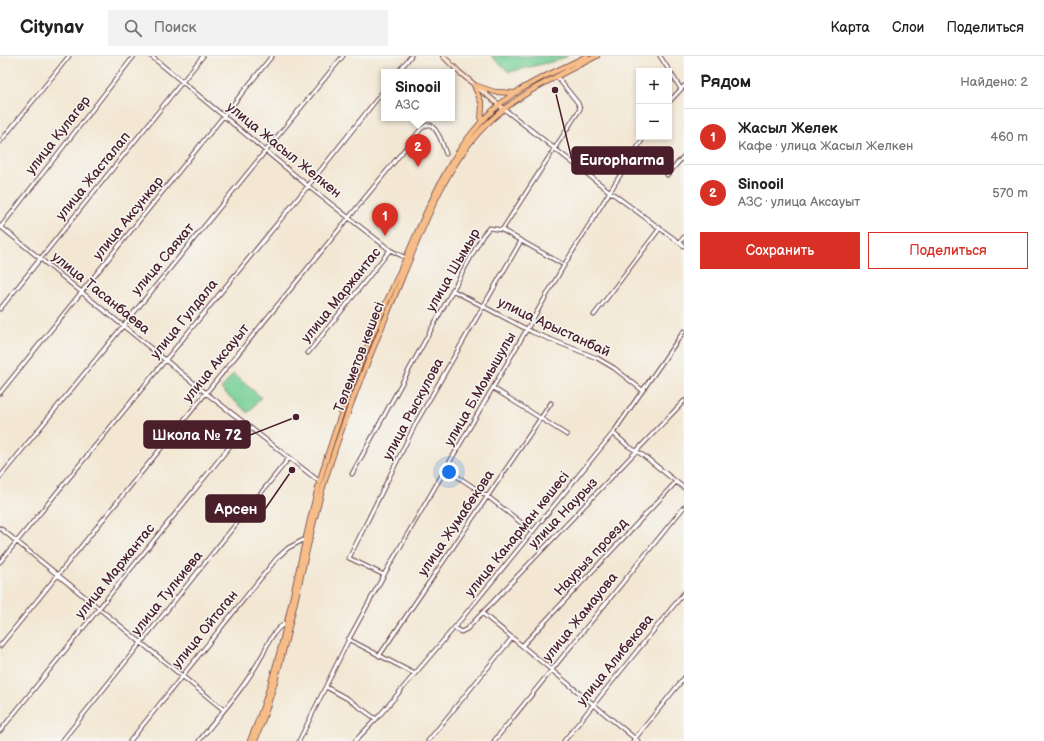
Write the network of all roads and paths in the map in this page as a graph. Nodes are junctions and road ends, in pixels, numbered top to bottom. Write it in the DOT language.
graph roads {
  1 [pos="69,56"];
  2 [pos="134,56"];
  3 [pos="151,56"];
  4 [pos="204,56"];
  5 [pos="272,56"];
  6 [pos="343,56"];
  7 [pos="411,56"];
  8 [pos="444,56"];
  9 [pos="587,56"];
  10 [pos="597,56"];
  11 [pos="660,56"];
  12 [pos="400,69"];
  13 [pos="557,76"];
  14 [pos="182,82"];
  15 [pos="474,85"];
  16 [pos="684,86"];
  17 [pos="681,89"];
  18 [pos="516,93"];
  19 [pos="381,94"];
  20 [pos="672,99"];
  21 [pos="499,105"];
  22 [pos="504,109"];
  23 [pos="225,116"];
  24 [pos="481,123"];
  25 [pos="642,140"];
  26 [pos="0,142"];
  27 [pos="554,149"];
  28 [pos="267,151"];
  29 [pos="446,154"];
  30 [pos="684,156"];
  31 [pos="667,175"];
  32 [pos="308,186"];
  33 [pos="609,191"];
  34 [pos="349,217"];
  35 [pos="0,227"];
  36 [pos="660,228"];
  37 [pos="502,230"];
  38 [pos="684,238"];
  39 [pos="521,241"];
  40 [pos="680,242"];
  41 [pos="684,246"];
  42 [pos="390,250"];
  43 [pos="406,258"];
  44 [pos="41,259"];
  45 [pos="564,265"];
  46 [pos="452,290"];
  47 [pos="81,292"];
  48 [pos="483,306"];
  49 [pos="0,309"];
  50 [pos="594,315"];
  51 [pos="123,325"];
  52 [pos="528,330"];
  53 [pos="684,331"];
  54 [pos="308,353"];
  55 [pos="165,360"];
  56 [pos="493,388"];
  57 [pos="642,390"];
  58 [pos="0,393"];
  59 [pos="206,393"];
  60 [pos="684,401"];
  61 [pos="551,403"];
  62 [pos="540,418"];
  63 [pos="247,425"];
  64 [pos="613,433"];
  65 [pos="567,435"];
  66 [pos="637,451"];
  67 [pos="290,458"];
  68 [pos="446,469"];
  69 [pos="352,474"];
  70 [pos="0,477"];
  71 [pos="320,482"];
  72 [pos="676,482"];
  73 [pos="684,488"];
  74 [pos="487,496"];
  75 [pos="684,507"];
  76 [pos="0,528"];
  77 [pos="533,532"];
  78 [pos="305,538"];
  79 [pos="17,541"];
  80 [pos="0,562"];
  81 [pos="58,575"];
  82 [pos="384,575"];
  83 [pos="684,593"];
  84 [pos="99,608"];
  85 [pos="482,613"];
  86 [pos="288,623"];
  87 [pos="454,628"];
  88 [pos="512,638"];
  89 [pos="348,640"];
  90 [pos="142,643"];
  91 [pos="0,646"];
  92 [pos="522,646"];
  93 [pos="379,656"];
  94 [pos="552,670"];
  95 [pos="415,674"];
  96 [pos="182,675"];
  97 [pos="684,678"];
  98 [pos="326,687"];
  99 [pos="594,704"];
  100 [pos="224,710"];
  101 [pos="376,719"];
  102 [pos="0,731"];
  103 [pos="636,740"];
  104 [pos="62,741"];
  105 [pos="130,741"];
  106 [pos="199,741"];
  107 [pos="250,741"];
  108 [pos="256,741"];
  109 [pos="299,741"];
  110 [pos="355,741"];
  111 [pos="428,741"];
  112 [pos="494,741"];
  113 [pos="564,741"];
  1 -- 26 [label="street"];
  2 -- 35 [label="street, улица Кулагер"];
  3 -- 14 [label="street, улица Жасыл Желкен"];
  4 -- 14 [label="street, улица Жасталап"];
  5 -- 23 [label="street, улица Аксункар"];
  6 -- 28 [label="street, улица Саяхат"];
  7 -- 12 [label="street"];
  8 -- 15 [label="main road"];
  9 -- 18 [label="main road, Төлеметов көшесі"];
  10 -- 13 [label="main road, Төлеметов көшесі"];
  11 -- 17 [label="street"];
  13 -- 22 [label="main road, Төлеметов көшесі"];
  13 -- 27 [label="street, улица Шымыр"];
  14 -- 23 [label="street, улица Жасыл Желкен"];
  14 -- 44 [label="street, улица Жасталап"];
  15 -- 18 [label="main road"];
  15 -- 21 [label="main road"];
  15 -- 24 [label="main road"];
  16 -- 17 [label="street"];
  17 -- 20 [label="street"];
  18 -- 21 [label="main road, Төлеметов көшесі"];
  19 -- 32 [label="street, улица Гулдала"];
  21 -- 22 [label="main road"];
  21 -- 24 [label="main road, Төлеметов көшесі"];
  22 -- 27 [label="street"];
  22 -- 86 [label="main road, Төлеметов көшесі"];
  23 -- 28 [label="street, улица Жасыл Желкен"];
  23 -- 47 [label="street, улица Аксункар"];
  24 -- 43 [label="main road, Төлеметов көшесі"];
  25 -- 33 [label="street, улица Б.Момышулы"];
  27 -- 33 [label="street"];
  27 -- 37 [label="street, улица Шымыр"];
  28 -- 32 [label="street, улица Жасыл Желкен"];
  28 -- 51 [label="street, улица Саяхат"];
  29 -- 34 [label="street, улица Аксауыт"];
  30 -- 31 [label="street"];
  32 -- 34 [label="street, улица Жасыл Желкен"];
  32 -- 55 [label="street, улица Гулдала"];
  33 -- 36 [label="street"];
  33 -- 45 [label="street, улица Б.Момышулы"];
  34 -- 42 [label="street, улица Жасыл Желкен"];
  34 -- 59 [label="street, улица Аксауыт"];
  35 -- 44 [label="street, улица Тасанбаева"];
  36 -- 40 [label="street"];
  36 -- 50 [label="street"];
  37 -- 39 [label="street"];
  37 -- 46 [label="street, улица Шымыр"];
  38 -- 40 [label="street"];
  39 -- 45 [label="street"];
  39 -- 48 [label="street, улица Рыскулова"];
  40 -- 41 [label="street"];
  42 -- 43 [label="street, улица Жасыл Желкен"];
  42 -- 54 [label="street, улица Маржантас"];
  43 -- 71 [label="main road, Төлеметов көшесі"];
  44 -- 47 [label="street, улица Тасанбаева"];
  44 -- 49 [label="street, улица Жасталап"];
  45 -- 52 [label="street, улица Б.Момышулы"];
  46 -- 48 [label="street, улица Арыстанбай"];
  46 -- 69 [label="street, улица Шымыр"];
  47 -- 51 [label="street, улица Тасанбаева"];
  47 -- 58 [label="street, улица Аксункар"];
  48 -- 52 [label="street, улица Арыстанбай"];
  48 -- 82 [label="street, улица Рыскулова"];
  51 -- 55 [label="street, улица Тасанбаева"];
  51 -- 70 [label="street, улица Саяхат"];
  52 -- 56 [label="street, улица Б.Момышулы"];
  52 -- 57 [label="street, улица Арыстанбай"];
  53 -- 57 [label="street, улица Каһарман көшесі"];
  55 -- 59 [label="street, улица Тасанбаева"];
  55 -- 79 [label="street, улица Гулдала"];
  56 -- 62 [label="street"];
  56 -- 68 [label="street, улица Б.Момышулы"];
  57 -- 64 [label="street, улица Каһарман көшесі"];
  59 -- 63 [label="street, улица Тасанбаева"];
  59 -- 81 [label="street, улица Аксауыт"];
  60 -- 66 [label="street, улица Наурыз"];
  61 -- 62 [label="street, улица Жумабекова"];
  62 -- 65 [label="street"];
  62 -- 74 [label="street, улица Жумабекова"];
  63 -- 67 [label="street, улица Тасанбаева"];
  63 -- 84 [label="street, улица Маржантас"];
  64 -- 66 [label="street"];
  64 -- 77 [label="street, улица Каһарман көшесі"];
  66 -- 72 [label="street"];
  66 -- 85 [label="street, улица Наурыз"];
  67 -- 71 [label="street, улица Тасанбаева"];
  67 -- 90 [label="street, улица Тулкиева"];
  68 -- 74 [label="street"];
  68 -- 82 [label="street, улица Б.Момышулы"];
  71 -- 78 [label="main road, Төлеметов көшесі"];
  72 -- 73 [label="street"];
  72 -- 92 [label="street, Наурыз проезд"];
  74 -- 77 [label="street"];
  74 -- 93 [label="street, улица Жумабекова"];
  75 -- 94 [label="street, улица Жамауова"];
  76 -- 79 [label="street"];
  77 -- 87 [label="street, улица Каһарман көшесі"];
  78 -- 86 [label="main road, Төлеметов көшесі"];
  78 -- 96 [label="street, улица Ойтоган"];
  79 -- 80 [label="street, улица Гулдала"];
  79 -- 81 [label="street"];
  81 -- 84 [label="street"];
  81 -- 91 [label="street, улица Аксауыт"];
  82 -- 89 [label="street, улица Б.Момышулы"];
  83 -- 99 [label="street, улица Алибекова"];
  84 -- 90 [label="street"];
  84 -- 102 [label="street, улица Маржантас"];
  85 -- 87 [label="street, улица Наурыз"];
  85 -- 88 [label="street"];
  86 -- 100 [label="street"];
  86 -- 107 [label="main road, Төлеметов көшесі"];
  86 -- 108 [label="main road, Төлеметов көшесі"];
  87 -- 95 [label="street, улица Каһарман көшесі"];
  88 -- 92 [label="street"];
  88 -- 111 [label="street"];
  89 -- 93 [label="street"];
  89 -- 98 [label="street, улица Б.Момышулы"];
  90 -- 96 [label="street"];
  90 -- 104 [label="street, улица Тулкиева"];
  92 -- 94 [label="street"];
  93 -- 95 [label="street"];
  94 -- 99 [label="street"];
  94 -- 112 [label="street, улица Жамауова"];
  95 -- 101 [label="street, улица Каһарман көшесі"];
  96 -- 100 [label="street"];
  96 -- 105 [label="street, улица Ойтоган"];
  97 -- 103 [label="street"];
  98 -- 101 [label="street"];
  98 -- 109 [label="street, улица Б.Момышулы"];
  99 -- 103 [label="street"];
  99 -- 113 [label="street, улица Алибекова"];
  100 -- 106 [label="street"];
  101 -- 110 [label="street, улица Каһарман көшесі"];
}
